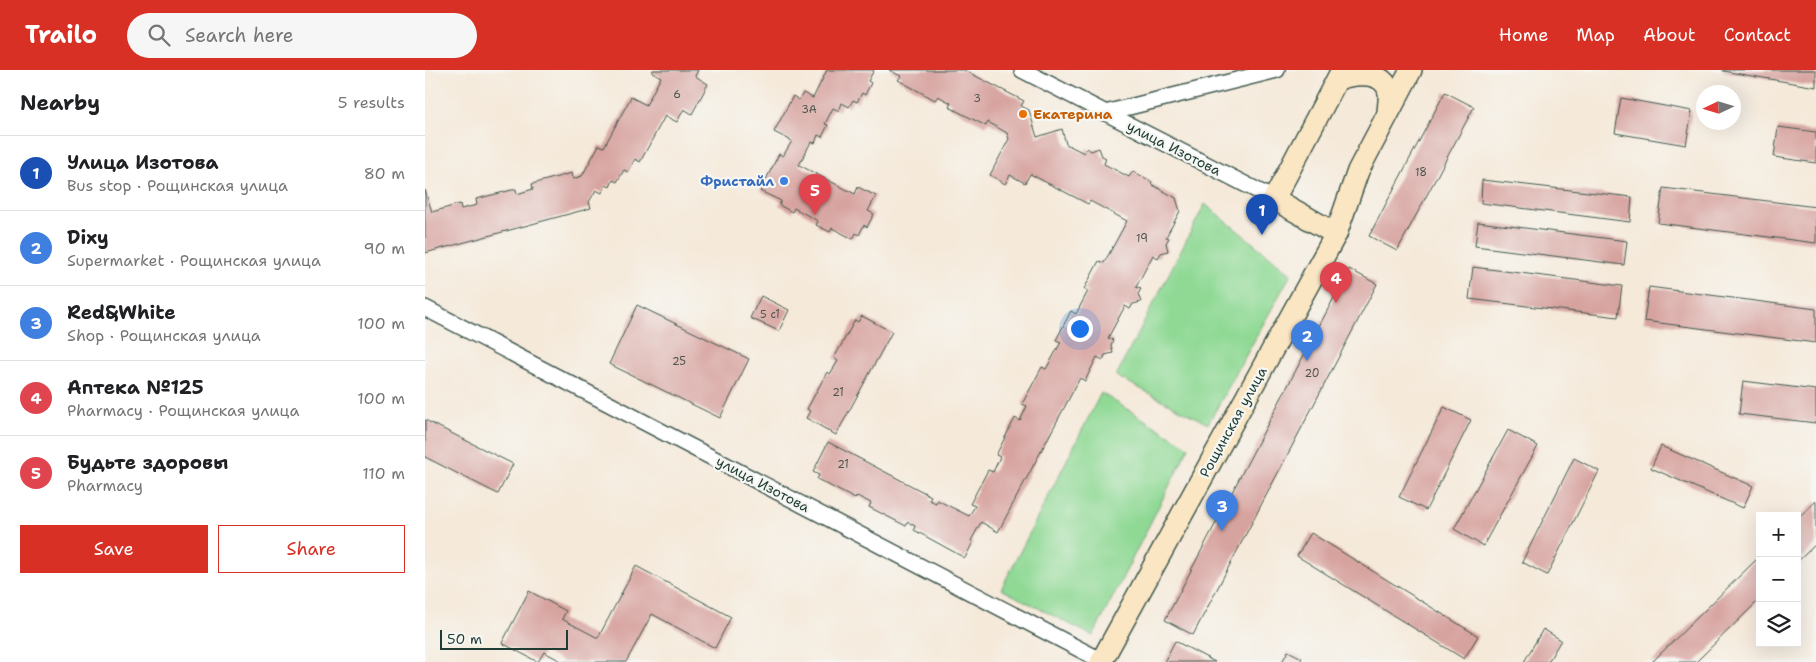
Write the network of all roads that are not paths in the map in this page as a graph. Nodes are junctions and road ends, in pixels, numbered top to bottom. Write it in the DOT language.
graph roads {
  1 [pos="1022,70"];
  2 [pos="1277,70"];
  3 [pos="1411,70"];
  4 [pos="1340,74"];
  5 [pos="1105,113"];
  6 [pos="1387,116"];
  7 [pos="1274,199"];
  8 [pos="1336,234"];
  9 [pos="425,308"];
  10 [pos="1102,662"];
  1 -- 5 [label="street, улица Изотова"];
  2 -- 5 [label="street"];
  3 -- 6 [label="street, Рощинская улица"];
  4 -- 6 [label="street"];
  4 -- 7 [label="street"];
  5 -- 7 [label="street, улица Изотова"];
  6 -- 8 [label="street, Рощинская улица"];
  7 -- 8 [label="street"];
  8 -- 10 [label="street, Рощинская улица"];
  9 -- 10 [label="street, улица Изотова"];
}
